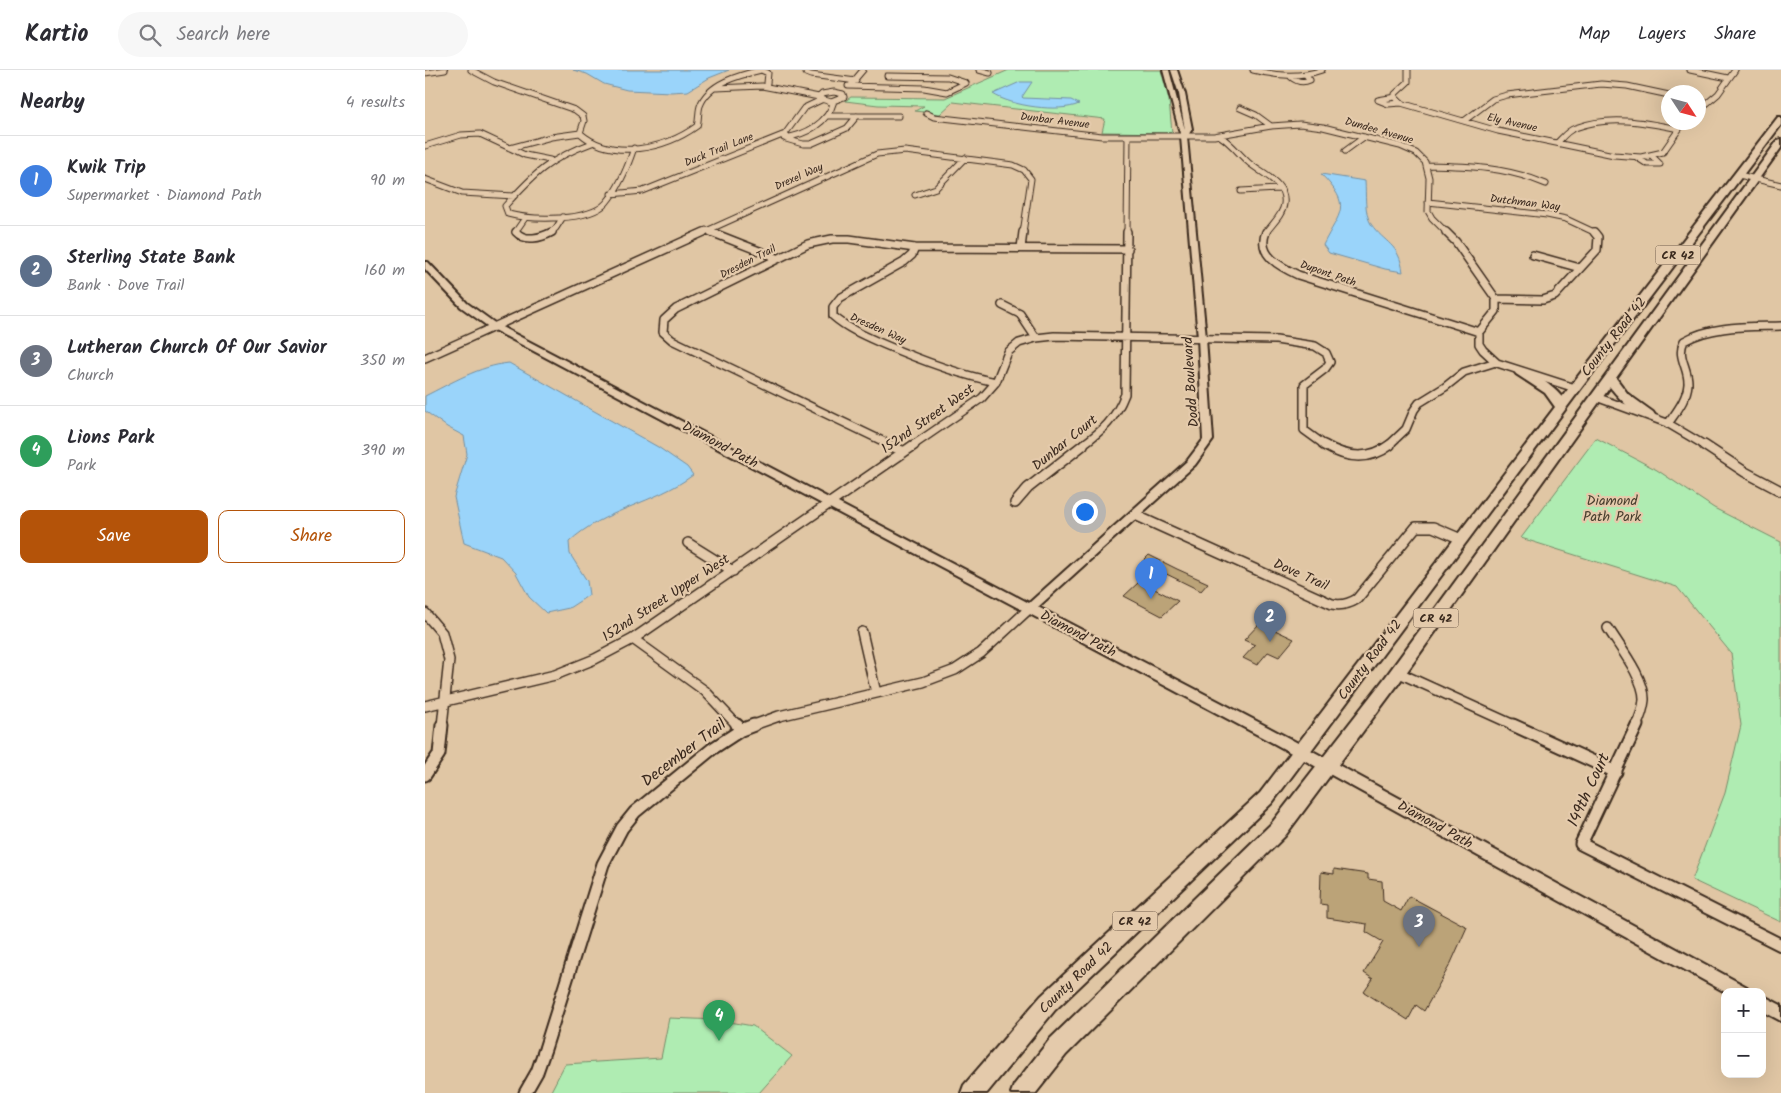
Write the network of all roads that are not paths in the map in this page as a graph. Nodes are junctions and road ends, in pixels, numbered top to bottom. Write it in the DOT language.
graph roads {
  1 [pos="445,70"];
  2 [pos="471,70"];
  3 [pos="761,70"];
  4 [pos="807,70"];
  5 [pos="863,70"];
  6 [pos="899,70"];
  7 [pos="937,70"];
  8 [pos="979,70"];
  9 [pos="1166,70"];
  10 [pos="1174,70"];
  11 [pos="1253,70"];
  12 [pos="1322,70"];
  13 [pos="1407,70"];
  14 [pos="1690,70"];
  15 [pos="1735,70"];
  16 [pos="425,71"];
  17 [pos="989,73"];
  18 [pos="887,76"];
  19 [pos="928,77"];
  20 [pos="1728,78"];
  21 [pos="856,81"];
  22 [pos="765,85"];
  23 [pos="848,86"];
  24 [pos="716,88"];
  25 [pos="882,88"];
  26 [pos="837,92"];
  27 [pos="1661,93"];
  28 [pos="821,97"];
  29 [pos="1395,98"];
  30 [pos="834,101"];
  31 [pos="1401,103"];
  32 [pos="1708,103"];
  33 [pos="1240,108"];
  34 [pos="926,112"];
  35 [pos="828,116"];
  36 [pos="857,116"];
  37 [pos="899,116"];
  38 [pos="1781,119"];
  39 [pos="1464,122"];
  40 [pos="1271,126"];
  41 [pos="1661,126"];
  42 [pos="1679,130"];
  43 [pos="580,133"];
  44 [pos="778,136"];
  45 [pos="1128,136"];
  46 [pos="1184,136"];
  47 [pos="1220,136"];
  48 [pos="1364,137"];
  49 [pos="785,139"];
  50 [pos="1781,142"];
  51 [pos="592,143"];
  52 [pos="1557,143"];
  53 [pos="425,146"];
  54 [pos="510,148"];
  55 [pos="634,148"];
  56 [pos="1345,151"];
  57 [pos="1652,156"];
  58 [pos="1636,157"];
  59 [pos="965,158"];
  60 [pos="550,160"];
  61 [pos="1427,165"];
  62 [pos="1739,175"];
  63 [pos="425,179"];
  64 [pos="1755,179"];
  65 [pos="1546,184"];
  66 [pos="1781,185"];
  67 [pos="1280,189"];
  68 [pos="1241,191"];
  69 [pos="611,194"];
  70 [pos="915,195"];
  71 [pos="514,196"];
  72 [pos="1428,202"];
  73 [pos="563,217"];
  74 [pos="525,218"];
  75 [pos="706,230"];
  76 [pos="915,248"];
  77 [pos="1021,248"];
  78 [pos="1128,249"];
  79 [pos="1533,255"];
  80 [pos="777,258"];
  81 [pos="425,264"];
  82 [pos="1580,268"];
  83 [pos="1496,298"];
  84 [pos="1002,305"];
  85 [pos="493,326"];
  86 [pos="1781,326"];
  87 [pos="1479,332"];
  88 [pos="1127,337"];
  89 [pos="1036,338"];
  90 [pos="1202,338"];
  91 [pos="425,358"];
  92 [pos="1496,362"];
  93 [pos="1521,370"];
  94 [pos="1585,375"];
  95 [pos="1610,378"];
  96 [pos="996,382"];
  97 [pos="1575,388"];
  98 [pos="1596,397"];
  99 [pos="1561,407"];
  100 [pos="1587,409"];
  101 [pos="1649,415"];
  102 [pos="1668,424"];
  103 [pos="904,452"];
  104 [pos="1781,491"];
  105 [pos="829,503"];
  106 [pos="1015,503"];
  107 [pos="1135,515"];
  108 [pos="1461,539"];
  109 [pos="687,543"];
  110 [pos="733,571"];
  111 [pos="1029,609"];
  112 [pos="425,613"];
  113 [pos="1608,628"];
  114 [pos="862,632"];
  115 [pos="633,639"];
  116 [pos="1397,672"];
  117 [pos="876,693"];
  118 [pos="445,702"];
  119 [pos="425,706"];
  120 [pos="1513,724"];
  121 [pos="741,730"];
  122 [pos="1301,752"];
  123 [pos="1326,765"];
  124 [pos="1615,772"];
  125 [pos="425,775"];
  126 [pos="1781,945"];
  127 [pos="1734,988"];
  128 [pos="1766,1005"];
  129 [pos="1781,1013"];
  130 [pos="525,1093"];
  131 [pos="972,1093"];
  132 [pos="1022,1093"];
  1 -- 16 [label="street"];
  2 -- 43 [label="street"];
  3 -- 22 [label="street"];
  3 -- 24 [label="street"];
  4 -- 21 [label="street"];
  5 -- 21 [label="street"];
  6 -- 18 [label="street"];
  7 -- 19 [label="street"];
  8 -- 17 [label="street"];
  9 -- 46 [label="street"];
  10 -- 46 [label="street"];
  11 -- 12 [label="street"];
  13 -- 29 [label="street"];
  14 -- 20 [label="street"];
  15 -- 20 [label="street"];
  18 -- 19 [label="street"];
  18 -- 25 [label="street"];
  19 -- 25 [label="street"];
  20 -- 32 [label="street"];
  21 -- 23 [label="street"];
  22 -- 24 [label="street"];
  22 -- 28 [label="street"];
  23 -- 25 [label="street"];
  23 -- 26 [label="street"];
  24 -- 55 [label="street"];
  26 -- 28 [label="street"];
  26 -- 30 [label="street"];
  27 -- 39 [label="street"];
  28 -- 30 [label="street"];
  28 -- 44 [label="street, Duck Trail Lane"];
  29 -- 31 [label="street, Ely Avenue"];
  29 -- 31 [label="street"];
  30 -- 35 [label="street"];
  31 -- 39 [label="street, Ely Avenue"];
  33 -- 40 [label="street"];
  34 -- 45 [label="street, Dunbar Avenue"];
  35 -- 36 [label="street"];
  35 -- 49 [label="street"];
  36 -- 37 [label="street"];
  36 -- 49 [label="street"];
  38 -- 62 [label="highway, County Road 42 / CR 42"];
  39 -- 52 [label="street, Ely Avenue"];
  40 -- 47 [label="street, Dundee Avenue"];
  40 -- 48 [label="street, Dundee Avenue"];
  41 -- 52 [label="street"];
  42 -- 57 [label="street, Ely Avenue"];
  43 -- 51 [label="street"];
  43 -- 54 [label="street"];
  44 -- 49 [label="street"];
  44 -- 69 [label="street, Duck Trail Lane"];
  45 -- 46 [label="street, Dunbar Avenue"];
  45 -- 78 [label="street, Dunbar Court"];
  46 -- 47 [label="street, Dundee Avenue"];
  46 -- 90 [label="street, Dodd Boulevard"];
  47 -- 67 [label="street"];
  48 -- 56 [label="street"];
  48 -- 61 [label="street, Dundee Avenue"];
  50 -- 64 [label="highway, County Road 42 / CR 42"];
  51 -- 55 [label="street"];
  51 -- 60 [label="street"];
  52 -- 58 [label="street, Ely Avenue"];
  53 -- 54 [label="street"];
  54 -- 60 [label="street"];
  55 -- 69 [label="street"];
  57 -- 58 [label="street, Ely Avenue"];
  57 -- 58 [label="street"];
  59 -- 70 [label="street"];
  59 -- 75 [label="street, Drexel Way"];
  59 -- 77 [label="street, Drexel Way"];
  60 -- 71 [label="street"];
  61 -- 65 [label="street"];
  61 -- 72 [label="street"];
  62 -- 64 [label="street"];
  62 -- 94 [label="highway, County Road 42 / CR 42"];
  63 -- 71 [label="street"];
  64 -- 66 [label="street"];
  64 -- 95 [label="highway, County Road 42 / CR 42"];
  67 -- 68 [label="street"];
  67 -- 87 [label="street, Dupont Path"];
  69 -- 73 [label="street"];
  71 -- 74 [label="street"];
  72 -- 82 [label="street, Dutchman Way"];
  72 -- 83 [label="street"];
  73 -- 74 [label="street"];
  73 -- 74 [label="street"];
  75 -- 80 [label="street"];
  75 -- 85 [label="street, Drexel Way"];
  76 -- 77 [label="street, Dresden Trail"];
  76 -- 80 [label="street, Dresden Trail"];
  76 -- 96 [label="street, Dresden Way"];
  77 -- 78 [label="street, Dresden Trail"];
  78 -- 88 [label="street, Dunbar Court"];
  79 -- 82 [label="street"];
  80 -- 103 [label="street, Dresden Trail"];
  81 -- 85 [label="street, Diamond Path"];
  82 -- 83 [label="street, Dutchman Way"];
  83 -- 87 [label="street"];
  84 -- 89 [label="street"];
  85 -- 91 [label="street, Drexel Way"];
  85 -- 105 [label="street, Diamond Path"];
  86 -- 102 [label="street"];
  87 -- 92 [label="street"];
  88 -- 89 [label="street, 152nd Street West"];
  88 -- 90 [label="street, 152nd Street West"];
  88 -- 106 [label="street, Dunbar Court"];
  89 -- 96 [label="street, 152nd Street West"];
  90 -- 92 [label="street, 152nd Street West"];
  90 -- 107 [label="street, Dodd Boulevard"];
  92 -- 93 [label="street"];
  93 -- 97 [label="street"];
  93 -- 99 [label="highway"];
  94 -- 97 [label="highway, County Road 42 / CR 42"];
  94 -- 98 [label="highway"];
  95 -- 98 [label="highway, County Road 42 / CR 42"];
  95 -- 101 [label="highway"];
  96 -- 103 [label="street, 152nd Street West"];
  97 -- 99 [label="highway, County Road 42 / CR 42"];
  97 -- 100 [label="highway"];
  98 -- 100 [label="highway, County Road 42 / CR 42"];
  98 -- 101 [label="street"];
  99 -- 108 [label="highway, County Road 42 / CR 42"];
  100 -- 116 [label="highway, County Road 42 / CR 42"];
  101 -- 102 [label="street"];
  102 -- 104 [label="street"];
  103 -- 105 [label="street, 152nd Street West"];
  105 -- 110 [label="street, 152nd Street Upper West"];
  105 -- 111 [label="street, Diamond Path"];
  107 -- 108 [label="street, Dove Trail"];
  107 -- 111 [label="street, Dodd Boulevard"];
  108 -- 122 [label="highway, County Road 42 / CR 42"];
  109 -- 110 [label="street"];
  110 -- 115 [label="street, 152nd Street Upper West"];
  111 -- 117 [label="street, December Trail"];
  111 -- 122 [label="street, Diamond Path"];
  112 -- 118 [label="street"];
  113 -- 124 [label="street, 149th Court"];
  114 -- 117 [label="street"];
  115 -- 118 [label="street, 152nd Street Upper West"];
  115 -- 121 [label="street"];
  116 -- 120 [label="street"];
  116 -- 123 [label="highway, County Road 42 / CR 42"];
  117 -- 121 [label="street, December Trail"];
  118 -- 119 [label="street, 152nd Street Upper West"];
  118 -- 125 [label="street"];
  120 -- 124 [label="street"];
  121 -- 130 [label="street, December Trail"];
  122 -- 123 [label="street, Diamond Path"];
  122 -- 131 [label="highway, County Road 42 / CR 42"];
  123 -- 127 [label="street, Diamond Path"];
  123 -- 132 [label="highway, County Road 42 / CR 42"];
  124 -- 126 [label="street, 149th Court"];
  128 -- 129 [label="street"];
}
